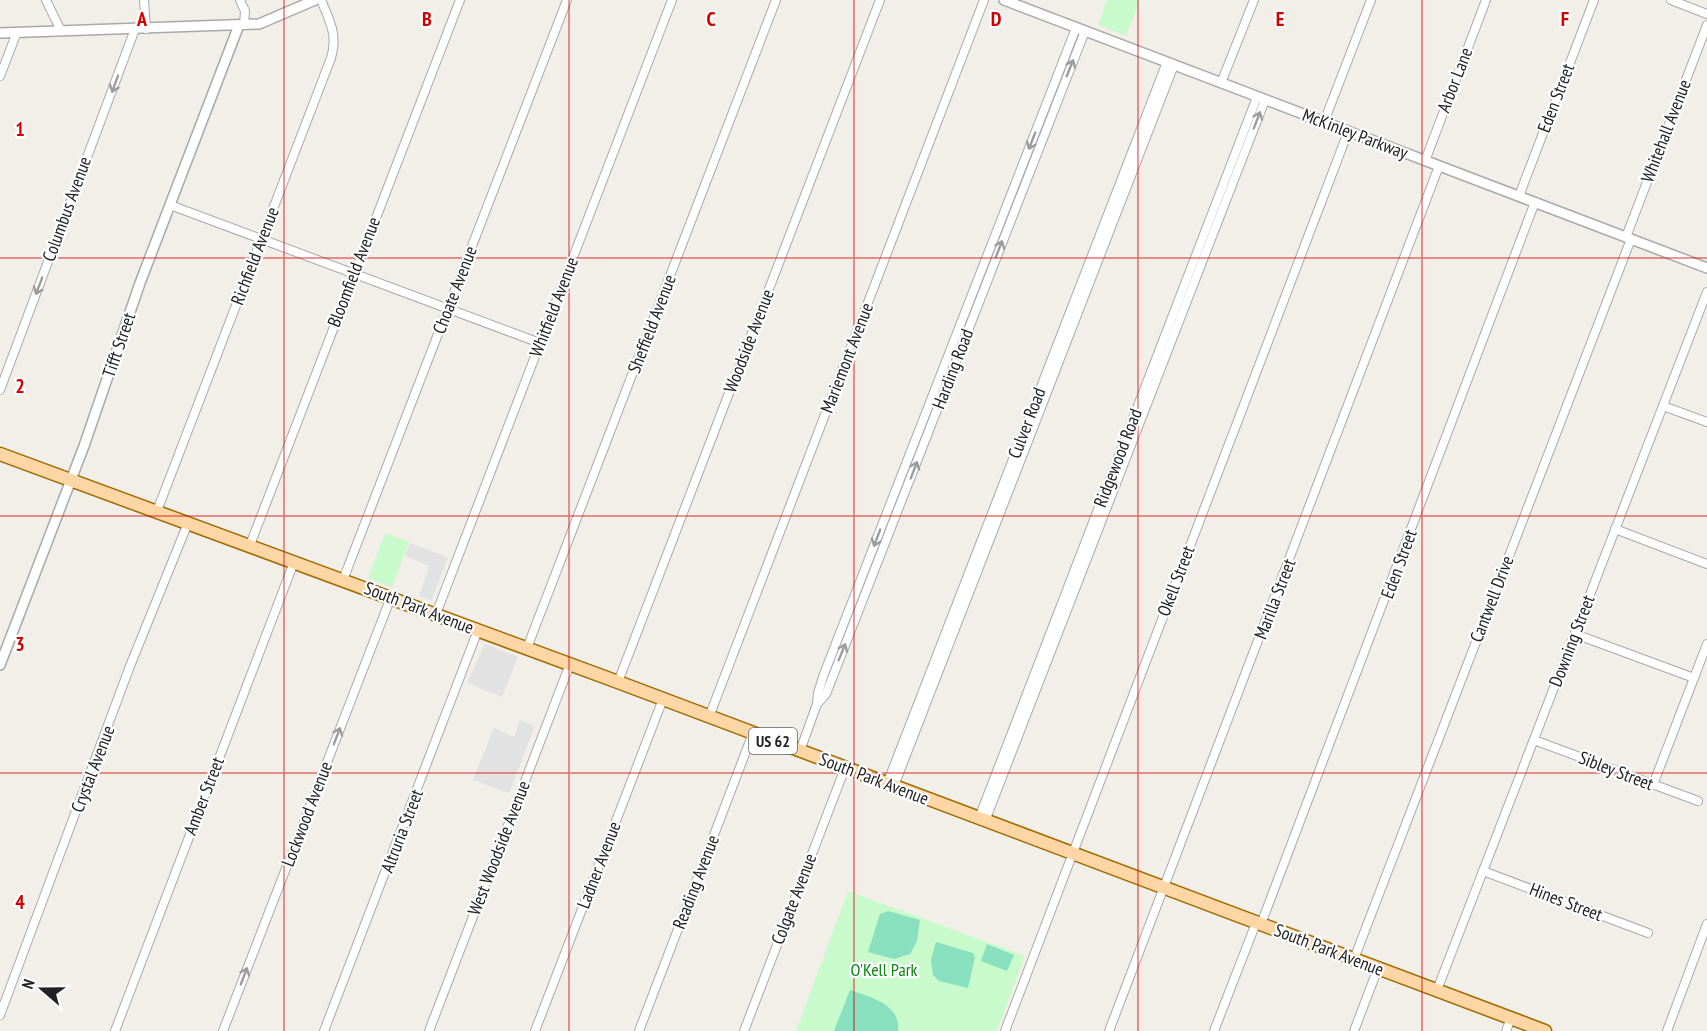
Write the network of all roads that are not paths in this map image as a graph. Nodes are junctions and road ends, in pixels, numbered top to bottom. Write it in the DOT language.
graph roads {
  1 [pos="46,0"];
  2 [pos="144,0"];
  3 [pos="240,0"];
  4 [pos="315,0"];
  5 [pos="321,0"];
  6 [pos="460,0"];
  7 [pos="567,0"];
  8 [pos="672,0"];
  9 [pos="776,0"];
  10 [pos="880,0"];
  11 [pos="984,0"];
  12 [pos="1004,0"];
  13 [pos="1254,0"];
  14 [pos="1371,0"];
  15 [pos="1486,0"];
  16 [pos="1594,0"];
  17 [pos="1671,0"];
  18 [pos="1707,14"];
  19 [pos="241,25"];
  20 [pos="1707,25"];
  21 [pos="140,29"];
  22 [pos="1080,30"];
  23 [pos="61,31"];
  24 [pos="17,32"];
  25 [pos="0,33"];
  26 [pos="1170,64"];
  27 [pos="0,76"];
  28 [pos="1221,83"];
  29 [pos="1261,99"];
  30 [pos="1044,121"];
  31 [pos="1324,123"];
  32 [pos="1348,132"];
  33 [pos="1425,161"];
  34 [pos="1439,166"];
  35 [pos="1010,195"];
  36 [pos="1519,196"];
  37 [pos="1019,198"];
  38 [pos="1535,202"];
  39 [pos="170,205"];
  40 [pos="262,238"];
  41 [pos="1628,238"];
  42 [pos="1707,268"];
  43 [pos="981,271"];
  44 [pos="354,273"];
  45 [pos="989,274"];
  46 [pos="1707,292"];
  47 [pos="448,307"];
  48 [pos="540,343"];
  49 [pos="950,349"];
  50 [pos="959,353"];
  51 [pos="0,390"];
  52 [pos="1663,406"];
  53 [pos="1707,422"];
  54 [pos="920,426"];
  55 [pos="929,430"];
  56 [pos="0,454"];
  57 [pos="71,480"];
  58 [pos="891,501"];
  59 [pos="900,505"];
  60 [pos="157,511"];
  61 [pos="188,523"];
  62 [pos="1615,529"];
  63 [pos="250,545"];
  64 [pos="294,562"];
  65 [pos="1707,564"];
  66 [pos="343,580"];
  67 [pos="861,580"];
  68 [pos="870,583"];
  69 [pos="391,597"];
  70 [pos="436,614"];
  71 [pos="478,630"];
  72 [pos="1575,634"];
  73 [pos="1707,644"];
  74 [pos="527,648"];
  75 [pos="570,664"];
  76 [pos="0,665"];
  77 [pos="1694,678"];
  78 [pos="618,682"];
  79 [pos="663,699"];
  80 [pos="817,704"];
  81 [pos="709,717"];
  82 [pos="753,733"];
  83 [pos="1534,740"];
  84 [pos="800,751"];
  85 [pos="845,768"];
  86 [pos="890,785"];
  87 [pos="1653,785"];
  88 [pos="1698,801"];
  89 [pos="982,819"];
  90 [pos="1072,854"];
  91 [pos="1483,871"];
  92 [pos="1164,888"];
  93 [pos="1258,923"];
  94 [pos="1707,924"];
  95 [pos="1648,933"];
  96 [pos="1354,959"];
  97 [pos="1378,968"];
  98 [pos="1437,990"];
  99 [pos="0,1015"];
  100 [pos="1510,1018"];
  101 [pos="116,1031"];
  102 [pos="223,1031"];
  103 [pos="324,1031"];
  104 [pos="429,1031"];
  105 [pos="535,1031"];
  106 [pos="639,1031"];
  107 [pos="744,1031"];
  108 [pos="1005,1031"];
  109 [pos="1108,1031"];
  110 [pos="1214,1031"];
  111 [pos="1354,1031"];
  112 [pos="1506,1031"];
  113 [pos="1545,1031"];
  114 [pos="1667,1031"];
  1 -- 23 [label="street"];
  2 -- 21 [label="street, Columbus Avenue"];
  3 -- 19 [label="street"];
  4 -- 19 [label="street"];
  5 -- 40 [label="street, Richfield Avenue"];
  6 -- 44 [label="street, Bloomfield Avenue"];
  7 -- 47 [label="street, Choate Avenue"];
  8 -- 48 [label="street, Whitfield Avenue"];
  9 -- 74 [label="street, Sheffield Avenue"];
  10 -- 78 [label="street, Woodside Avenue"];
  11 -- 81 [label="street, Mariemont Avenue"];
  12 -- 22 [label="street, McKinley Parkway"];
  13 -- 28 [label="street"];
  14 -- 31 [label="street"];
  15 -- 33 [label="street, Arbor Lane"];
  16 -- 36 [label="street, Eden Street"];
  17 -- 18 [label="street"];
  19 -- 21 [label="street"];
  19 -- 39 [label="street, Tifft Street"];
  20 -- 41 [label="street, Whitehall Avenue"];
  21 -- 23 [label="street"];
  21 -- 51 [label="street, Columbus Avenue, one-way"];
  22 -- 26 [label="street, McKinley Parkway"];
  22 -- 30 [label="street, Harding Road"];
  23 -- 24 [label="street"];
  24 -- 25 [label="street"];
  24 -- 27 [label="street"];
  26 -- 28 [label="street, McKinley Parkway"];
  26 -- 86 [label="street, Culver Road"];
  28 -- 29 [label="street, McKinley Parkway"];
  29 -- 31 [label="street, McKinley Parkway"];
  29 -- 89 [label="street, Ridgewood Road"];
  30 -- 35 [label="street, Harding Road, one-way"];
  30 -- 37 [label="street, Harding Road"];
  31 -- 32 [label="street, McKinley Parkway"];
  32 -- 33 [label="street, McKinley Parkway"];
  32 -- 90 [label="street, Okell Street"];
  33 -- 34 [label="street, McKinley Parkway"];
  34 -- 36 [label="street, McKinley Parkway"];
  34 -- 92 [label="street, Marilla Street"];
  35 -- 37 [label="street"];
  35 -- 43 [label="street, Harding Road"];
  36 -- 38 [label="street, McKinley Parkway"];
  45 -- 37 [label="street, Harding Road, one-way"];
  38 -- 41 [label="street, McKinley Parkway"];
  38 -- 93 [label="street, Eden Street"];
  39 -- 40 [label="street"];
  39 -- 57 [label="street, Tifft Street"];
  40 -- 44 [label="street"];
  40 -- 60 [label="street, Richfield Avenue"];
  41 -- 42 [label="street, McKinley Parkway"];
  41 -- 96 [label="street, Cantwell Drive"];
  43 -- 45 [label="street"];
  43 -- 49 [label="street, Harding Road"];
  44 -- 47 [label="street"];
  44 -- 63 [label="street, Bloomfield Avenue"];
  45 -- 50 [label="street, Harding Road"];
  46 -- 52 [label="street, Downing Street"];
  47 -- 48 [label="street"];
  47 -- 66 [label="street, Choate Avenue"];
  48 -- 70 [label="street, Whitfield Avenue"];
  49 -- 50 [label="street"];
  49 -- 54 [label="street, Harding Road"];
  50 -- 55 [label="street, Harding Road"];
  52 -- 53 [label="street"];
  52 -- 62 [label="street, Downing Street"];
  54 -- 55 [label="street"];
  54 -- 58 [label="street, Harding Road"];
  59 -- 55 [label="street, Harding Road, one-way"];
  56 -- 57 [label="main road, South Park Avenue / US 62"];
  57 -- 60 [label="main road, South Park Avenue / US 62"];
  57 -- 76 [label="street, Tifft Street"];
  58 -- 59 [label="street"];
  58 -- 67 [label="street, Harding Road, one-way"];
  59 -- 68 [label="street, Harding Road"];
  60 -- 61 [label="main road, South Park Avenue / US 62"];
  61 -- 63 [label="main road, South Park Avenue / US 62"];
  61 -- 99 [label="street, Crystal Avenue"];
  62 -- 65 [label="street"];
  62 -- 72 [label="street, Downing Street"];
  63 -- 64 [label="main road, South Park Avenue / US 62"];
  64 -- 66 [label="main road, South Park Avenue / US 62"];
  64 -- 101 [label="street, Amber Street"];
  66 -- 69 [label="main road, South Park Avenue / US 62"];
  67 -- 68 [label="street"];
  67 -- 80 [label="street, Harding Road"];
  80 -- 68 [label="street, Harding Road, one-way"];
  69 -- 70 [label="main road, South Park Avenue / US 62"];
  102 -- 69 [label="street, Lockwood Avenue, one-way"];
  70 -- 71 [label="main road, South Park Avenue / US 62"];
  71 -- 74 [label="main road, South Park Avenue / US 62"];
  71 -- 103 [label="street, Altruria Street"];
  72 -- 77 [label="street"];
  72 -- 83 [label="street, Downing Street"];
  73 -- 77 [label="street"];
  74 -- 75 [label="main road, South Park Avenue / US 62"];
  75 -- 78 [label="main road, South Park Avenue / US 62"];
  75 -- 104 [label="street, West Woodside Avenue"];
  77 -- 87 [label="street"];
  78 -- 79 [label="main road, South Park Avenue / US 62"];
  79 -- 81 [label="main road, South Park Avenue / US 62"];
  79 -- 105 [label="street, Ladner Avenue"];
  80 -- 84 [label="street, Harding Road"];
  81 -- 82 [label="main road, South Park Avenue / US 62"];
  82 -- 84 [label="main road, South Park Avenue / US 62"];
  82 -- 106 [label="street, Reading Avenue"];
  83 -- 87 [label="street, Sibley Street"];
  83 -- 91 [label="street, Downing Street"];
  84 -- 85 [label="main road, South Park Avenue / US 62"];
  85 -- 86 [label="main road, South Park Avenue / US 62"];
  85 -- 107 [label="street, Colgate Avenue"];
  86 -- 89 [label="main road, South Park Avenue / US 62"];
  87 -- 88 [label="street, Sibley Street"];
  89 -- 90 [label="main road, South Park Avenue / US 62"];
  90 -- 92 [label="main road, South Park Avenue / US 62"];
  90 -- 108 [label="street, Okell Street"];
  91 -- 95 [label="street, Hines Street"];
  91 -- 98 [label="street, Downing Street"];
  92 -- 93 [label="main road, South Park Avenue / US 62"];
  92 -- 109 [label="street, Marilla Street"];
  93 -- 96 [label="main road, South Park Avenue / US 62"];
  93 -- 110 [label="street, Eden Street"];
  94 -- 114 [label="street"];
  96 -- 97 [label="main road, South Park Avenue / US 62"];
  97 -- 98 [label="main road, South Park Avenue / US 62"];
  97 -- 111 [label="street"];
  98 -- 100 [label="main road, South Park Avenue / US 62"];
  100 -- 112 [label="street"];
  100 -- 113 [label="main road, South Park Avenue / US 62"];
}
